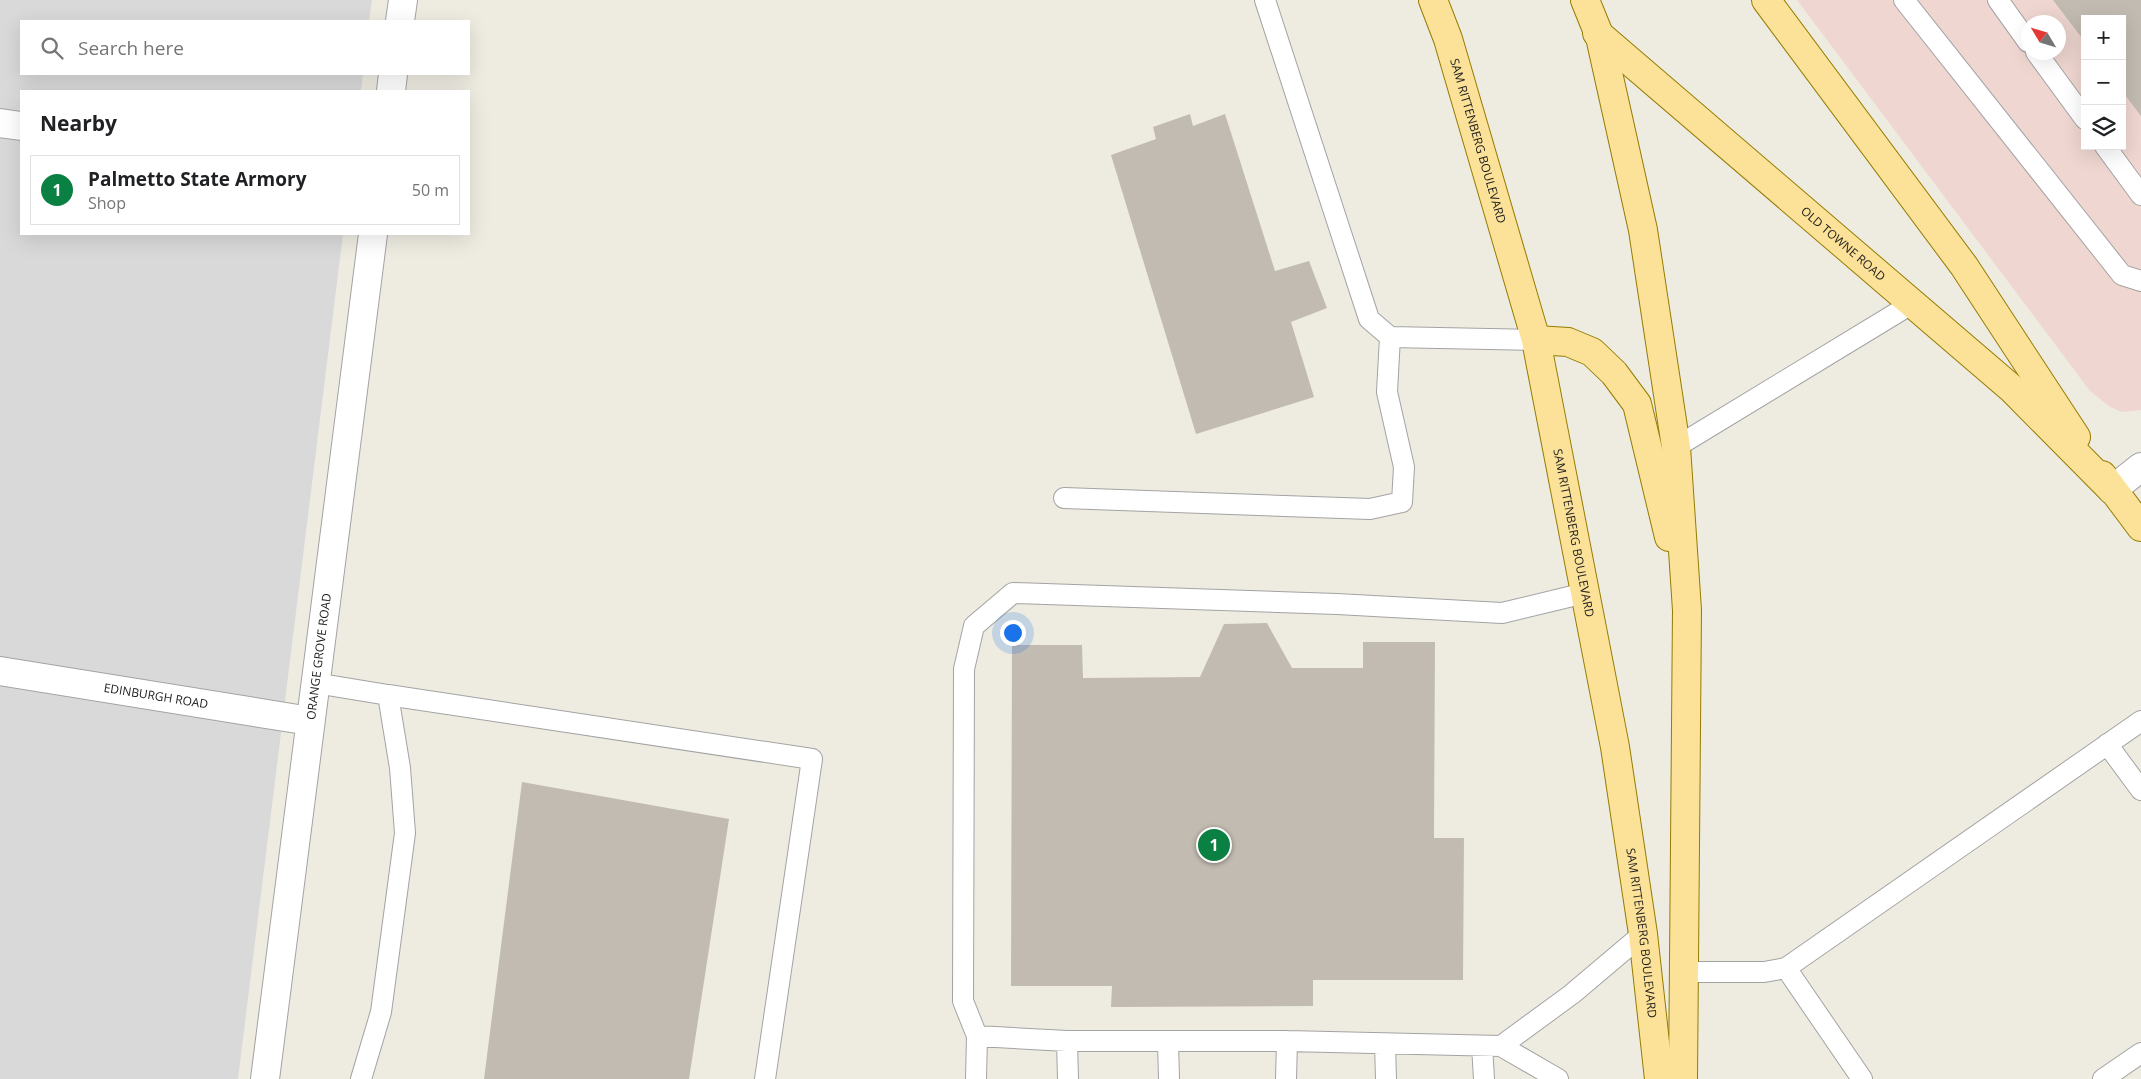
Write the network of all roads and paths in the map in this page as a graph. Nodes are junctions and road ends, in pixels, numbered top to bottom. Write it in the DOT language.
graph roads {
  1 [pos="403,0"];
  2 [pos="1265,0"];
  3 [pos="1433,0"];
  4 [pos="1572,0"];
  5 [pos="1585,0"];
  6 [pos="1766,0"];
  7 [pos="1904,0"];
  8 [pos="1998,0"];
  9 [pos="400,20"];
  10 [pos="2021,32"];
  11 [pos="1600,37"];
  12 [pos="2042,60"];
  13 [pos="393,75"];
  14 [pos="391,90"];
  15 [pos="2081,114"];
  16 [pos="0,123"];
  17 [pos="20,126"];
  18 [pos="2108,150"];
  19 [pos="2141,195"];
  20 [pos="373,235"];
  21 [pos="2141,281"];
  22 [pos="1913,303"];
  23 [pos="1390,337"];
  24 [pos="1536,340"];
  25 [pos="1676,447"];
  26 [pos="2141,467"];
  27 [pos="2112,490"];
  28 [pos="1064,498"];
  29 [pos="2141,528"];
  30 [pos="1585,593"];
  31 [pos="1687,610"];
  32 [pos="0,671"];
  33 [pos="315,684"];
  34 [pos="388,695"];
  35 [pos="310,721"];
  36 [pos="2141,721"];
  37 [pos="2107,744"];
  38 [pos="2141,790"];
  39 [pos="1643,934"];
  40 [pos="1786,968"];
  41 [pos="1684,972"];
  42 [pos="977,1036"];
  43 [pos="1067,1041"];
  44 [pos="1287,1041"];
  45 [pos="1168,1042"];
  46 [pos="1385,1044"];
  47 [pos="1491,1046"];
  48 [pos="2141,1053"];
  49 [pos="265,1079"];
  50 [pos="361,1079"];
  51 [pos="765,1079"];
  52 [pos="976,1079"];
  53 [pos="1068,1079"];
  54 [pos="1169,1079"];
  55 [pos="1286,1079"];
  56 [pos="1386,1079"];
  57 [pos="1484,1079"];
  58 [pos="1558,1079"];
  59 [pos="1659,1079"];
  60 [pos="1683,1079"];
  61 [pos="1862,1079"];
  62 [pos="2103,1079"];
  1 -- 9 [label="street"];
  2 -- 23 [label="lane"];
  3 -- 24 [label="main road, SAM RITTENBERG BOULEVARD"];
  4 -- 11 [label="main road, OLD TOWNE ROAD"];
  5 -- 11 [label="main road"];
  6 -- 27 [label="main road, OLD TOWNE ROAD"];
  7 -- 21 [label="lane"];
  8 -- 10 [label="lane"];
  11 -- 22 [label="main road, OLD TOWNE ROAD"];
  11 -- 25 [label="main road"];
  12 -- 15 [label="lane"];
  13 -- 14 [label="street"];
  16 -- 17 [label="street"];
  18 -- 19 [label="lane"];
  20 -- 33 [label="street, ORANGE GROVE ROAD"];
  22 -- 25 [label="lane"];
  22 -- 27 [label="main road, OLD TOWNE ROAD"];
  23 -- 24 [label="lane"];
  23 -- 28 [label="lane"];
  24 -- 30 [label="main road, SAM RITTENBERG BOULEVARD"];
  24 -- 31 [label="main road"];
  25 -- 31 [label="main road"];
  26 -- 27 [label="street"];
  27 -- 29 [label="main road, OLD TOWNE ROAD"];
  30 -- 39 [label="main road, SAM RITTENBERG BOULEVARD"];
  30 -- 42 [label="lane"];
  31 -- 41 [label="main road"];
  32 -- 35 [label="street, EDINBURGH ROAD"];
  33 -- 34 [label="lane"];
  33 -- 35 [label="street, ORANGE GROVE ROAD"];
  34 -- 50 [label="lane"];
  34 -- 51 [label="lane"];
  35 -- 49 [label="street, ORANGE GROVE ROAD"];
  36 -- 37 [label="lane"];
  37 -- 38 [label="lane"];
  37 -- 40 [label="lane"];
  39 -- 47 [label="lane"];
  39 -- 59 [label="main road, SAM RITTENBERG BOULEVARD"];
  40 -- 41 [label="lane"];
  40 -- 61 [label="lane"];
  41 -- 60 [label="main road"];
  42 -- 43 [label="lane"];
  42 -- 52 [label="lane"];
  43 -- 45 [label="lane"];
  43 -- 53 [label="lane"];
  44 -- 45 [label="lane"];
  44 -- 46 [label="lane"];
  44 -- 55 [label="lane"];
  45 -- 54 [label="lane"];
  46 -- 47 [label="lane"];
  46 -- 56 [label="lane"];
  47 -- 57 [label="lane"];
  47 -- 58 [label="lane"];
  48 -- 62 [label="lane"];
}
